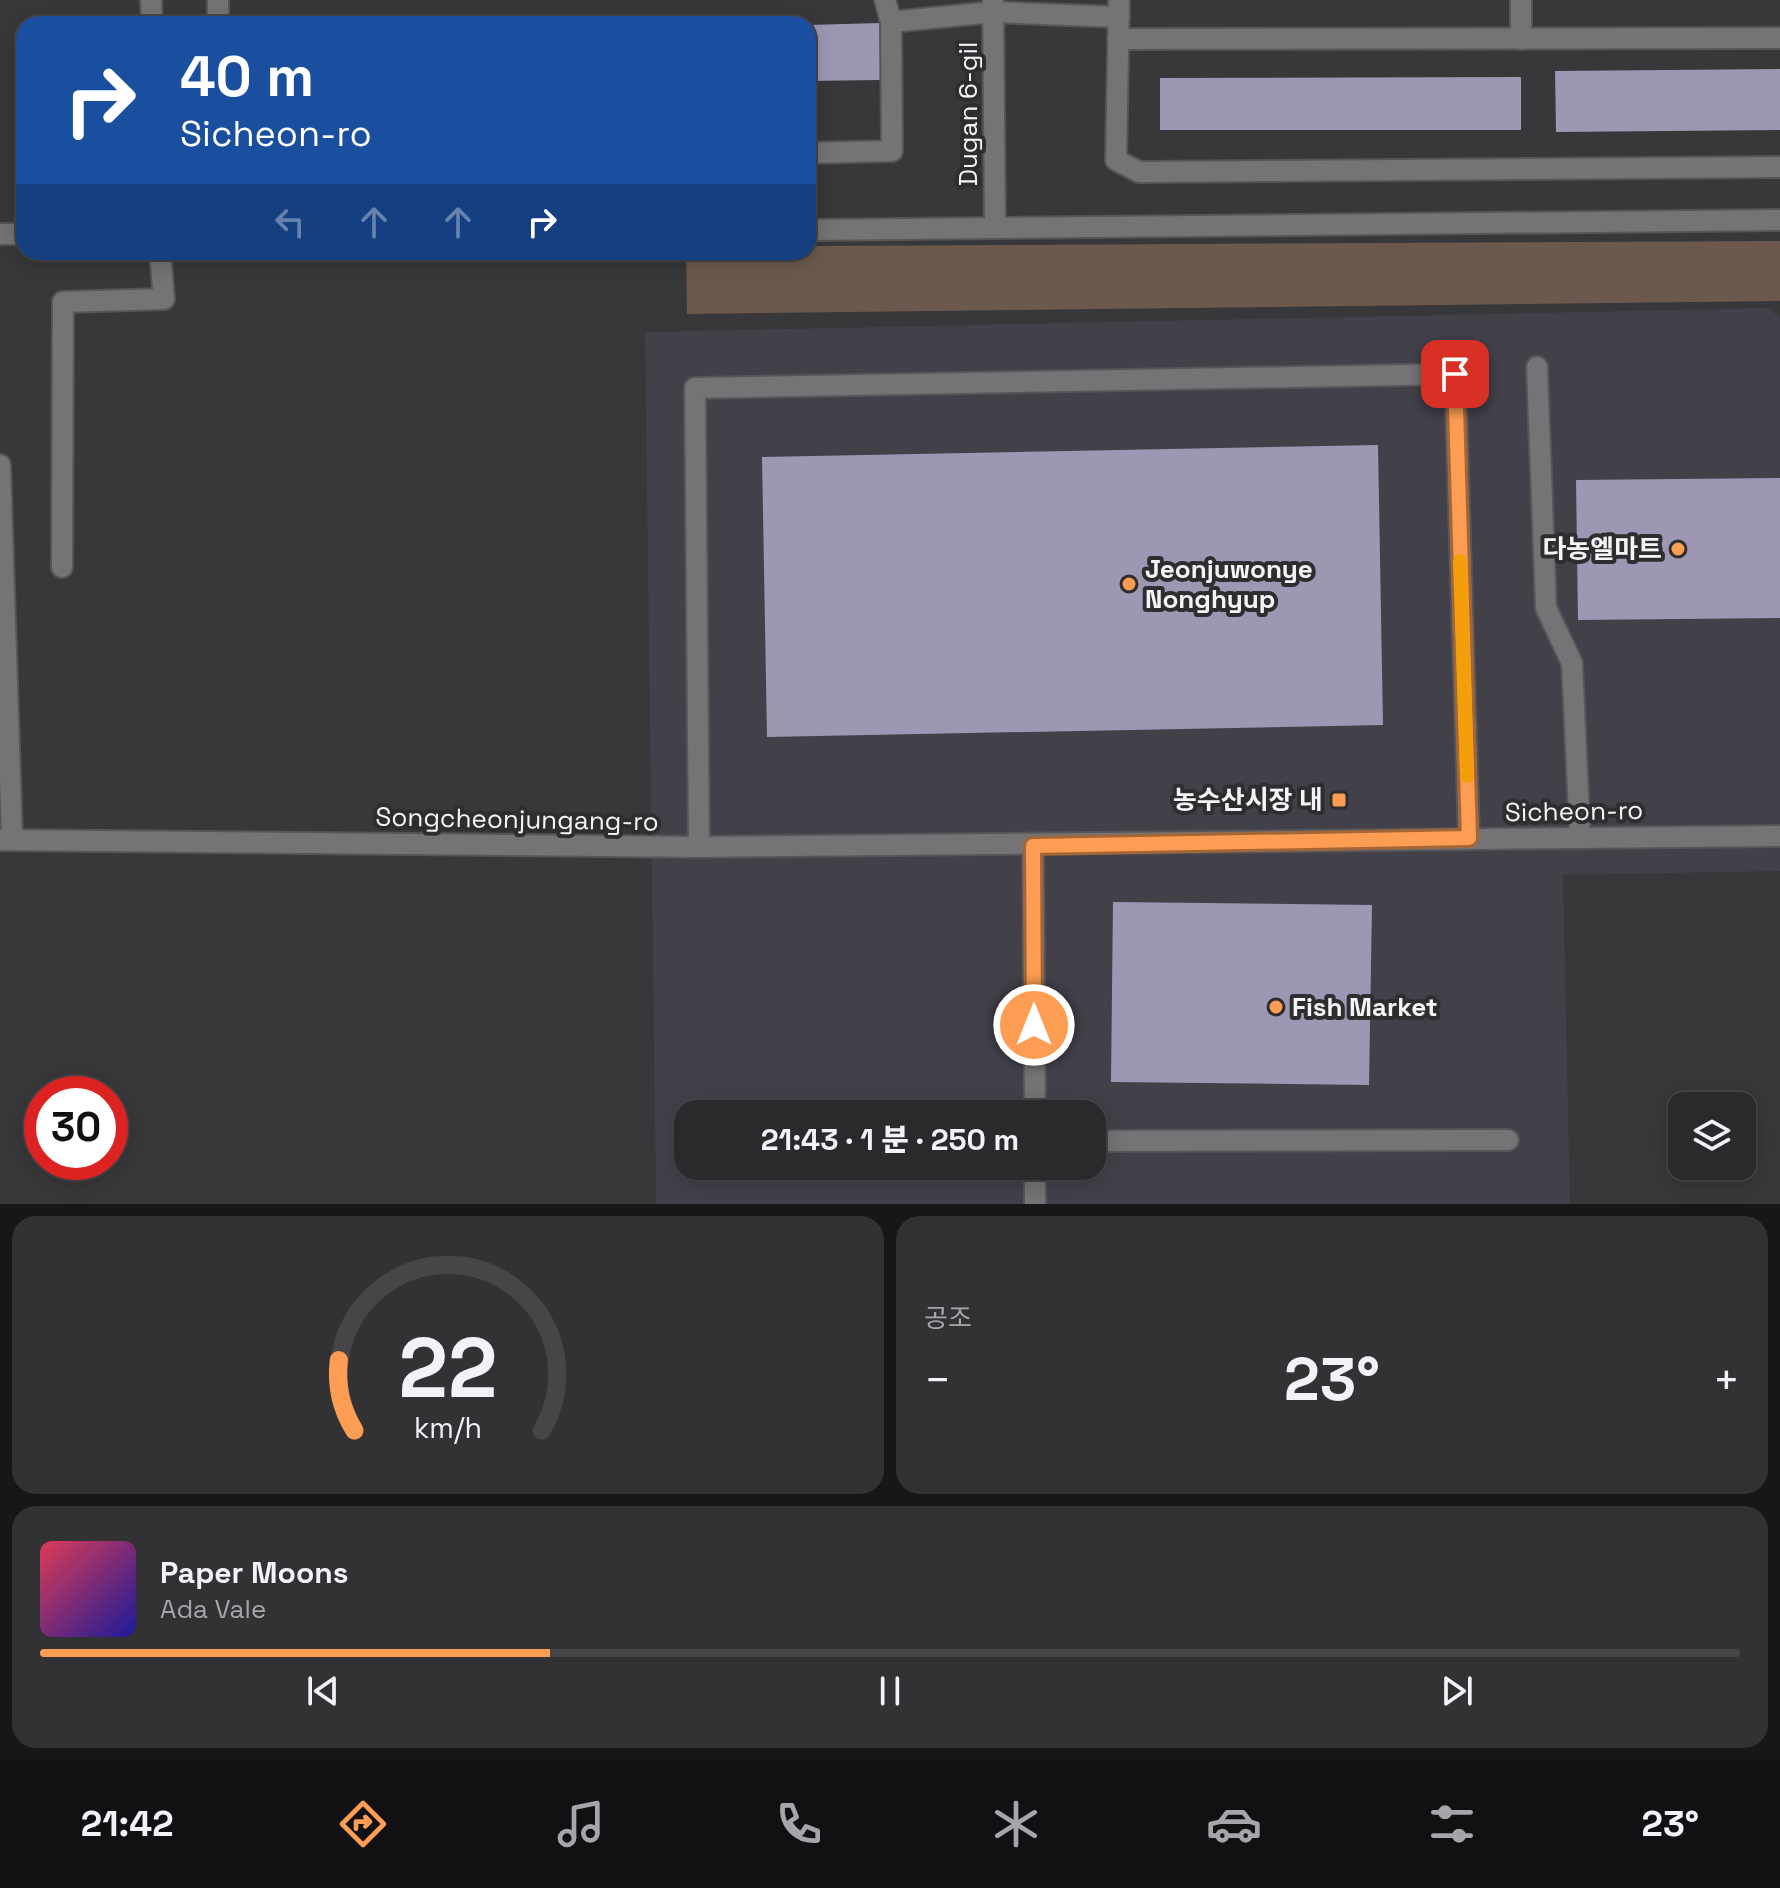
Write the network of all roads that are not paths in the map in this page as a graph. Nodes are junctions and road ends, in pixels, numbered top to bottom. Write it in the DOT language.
graph roads {
  1 [pos="885,0"];
  2 [pos="1521,0"];
  3 [pos="993,6"];
  4 [pos="1119,9"];
  5 [pos="891,22"];
  6 [pos="1780,38"];
  7 [pos="1118,39"];
  8 [pos="1521,39"];
  9 [pos="816,153"];
  10 [pos="1780,167"];
  11 [pos="1780,220"];
  12 [pos="995,228"];
  13 [pos="816,230"];
  14 [pos="161,260"];
  15 [pos="1537,367"];
  16 [pos="0,465"];
  17 [pos="62,567"];
  18 [pos="1580,836"];
  19 [pos="1780,836"];
  20 [pos="1469,838"];
  21 [pos="6,840"];
  22 [pos="1033,846"];
  23 [pos="699,847"];
  24 [pos="1035,1100"];
  25 [pos="1508,1140"];
  26 [pos="1106,1141"];
  27 [pos="1035,1180"];
  28 [pos="1035,1204"];
  1 -- 5 [label="street"];
  2 -- 8 [label="street"];
  3 -- 4 [label="street"];
  3 -- 5 [label="street"];
  3 -- 12 [label="street, Dugan 6-gil"];
  4 -- 7 [label="street"];
  5 -- 9 [label="street"];
  6 -- 8 [label="street"];
  7 -- 8 [label="street"];
  7 -- 10 [label="street"];
  11 -- 12 [label="street"];
  12 -- 13 [label="street"];
  14 -- 17 [label="street"];
  15 -- 18 [label="street"];
  16 -- 21 [label="street"];
  18 -- 19 [label="street, Sicheon-ro"];
  18 -- 20 [label="street, Sicheon-ro"];
  20 -- 22 [label="street, Sicheon-ro"];
  20 -- 23 [label="street"];
  21 -- 23 [label="street, Songcheonjungang-ro"];
  22 -- 23 [label="street, Songcheonjungang-ro"];
  22 -- 24 [label="street"];
  25 -- 26 [label="street"];
  27 -- 28 [label="street"];
}
